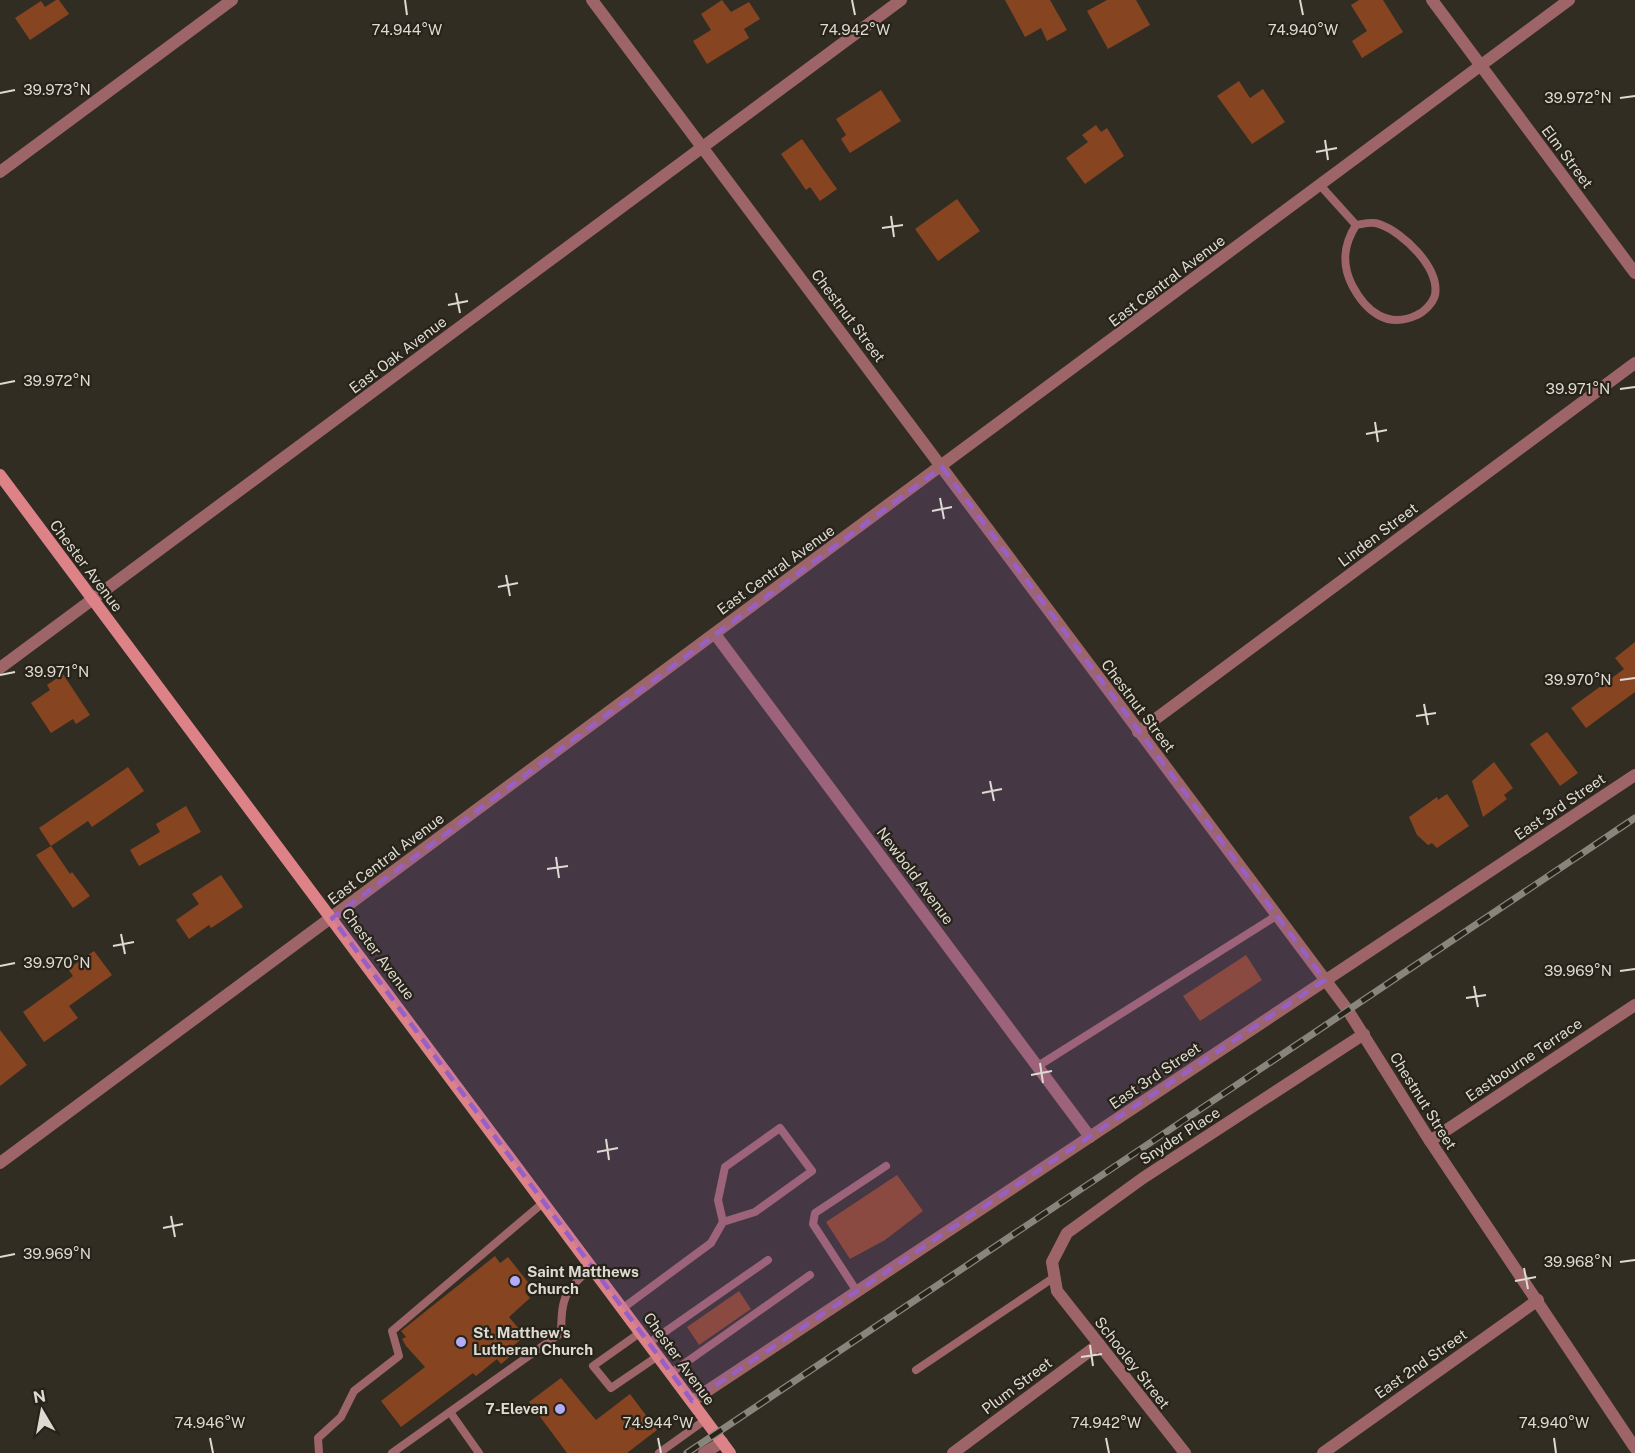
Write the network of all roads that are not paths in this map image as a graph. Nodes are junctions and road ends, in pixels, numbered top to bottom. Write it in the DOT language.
graph roads {
  1 [pos="232,0"];
  2 [pos="592,0"];
  3 [pos="901,0"];
  4 [pos="1432,0"];
  5 [pos="1569,0"];
  6 [pos="1480,66"];
  7 [pos="703,148"];
  8 [pos="0,172"];
  9 [pos="1319,184"];
  10 [pos="1356,225"];
  11 [pos="1635,273"];
  12 [pos="1635,363"];
  13 [pos="942,466"];
  14 [pos="0,475"];
  15 [pos="92,600"];
  16 [pos="715,634"];
  17 [pos="0,668"];
  18 [pos="1138,732"];
  19 [pos="1635,775"];
  20 [pos="1276,916"];
  21 [pos="332,918"];
  22 [pos="1325,980"];
  23 [pos="1635,1005"];
  24 [pos="1364,1034"];
  25 [pos="1038,1066"];
  26 [pos="1090,1137"];
  27 [pos="1430,1140"];
  28 [pos="0,1163"];
  29 [pos="886,1166"];
  30 [pos="544,1202"];
  31 [pos="723,1222"];
  32 [pos="768,1260"];
  33 [pos="592,1267"];
  34 [pos="810,1275"];
  35 [pos="1053,1278"];
  36 [pos="856,1290"];
  37 [pos="1057,1291"];
  38 [pos="1538,1300"];
  39 [pos="623,1308"];
  40 [pos="641,1332"];
  41 [pos="649,1343"];
  42 [pos="1100,1344"];
  43 [pos="658,1356"];
  44 [pos="916,1370"];
  45 [pos="671,1372"];
  46 [pos="692,1401"];
  47 [pos="450,1412"];
  48 [pos="705,1420"];
  49 [pos="722,1442"];
  50 [pos="1635,1448"];
  51 [pos="319,1453"];
  52 [pos="392,1453"];
  53 [pos="479,1453"];
  54 [pos="658,1453"];
  55 [pos="704,1453"];
  56 [pos="730,1453"];
  57 [pos="953,1453"];
  58 [pos="1185,1453"];
  59 [pos="1323,1453"];
  1 -- 8 [label="street"];
  2 -- 7 [label="street, Chestnut Street"];
  3 -- 7 [label="street, East Oak Avenue"];
  4 -- 6 [label="street, Elm Street"];
  5 -- 6 [label="street, East Central Avenue"];
  6 -- 9 [label="street, East Central Avenue"];
  6 -- 11 [label="street, Elm Street"];
  7 -- 13 [label="street, Chestnut Street"];
  7 -- 15 [label="street, East Oak Avenue"];
  9 -- 10 [label="lane"];
  9 -- 13 [label="street, East Central Avenue"];
  10 -- 10 [label="lane"];
  12 -- 18 [label="street, Linden Street"];
  13 -- 16 [label="street, East Central Avenue"];
  13 -- 18 [label="street, Chestnut Street"];
  14 -- 15 [label="main road, Chester Avenue"];
  15 -- 17 [label="street, East Oak Avenue"];
  15 -- 21 [label="main road, Chester Avenue"];
  16 -- 21 [label="street, East Central Avenue"];
  16 -- 25 [label="street, Newbold Avenue"];
  18 -- 20 [label="street, Chestnut Street"];
  19 -- 22 [label="street, East 3rd Street"];
  20 -- 22 [label="street, Chestnut Street"];
  20 -- 25 [label="lane"];
  21 -- 28 [label="street, East Central Avenue"];
  21 -- 30 [label="main road, Chester Avenue"];
  22 -- 24 [label="street, Chestnut Street"];
  22 -- 26 [label="street, East 3rd Street"];
  23 -- 27 [label="street, Eastbourne Terrace"];
  24 -- 27 [label="street, Chestnut Street"];
  24 -- 35 [label="street, Snyder Place"];
  25 -- 26 [label="street, Newbold Avenue"];
  26 -- 36 [label="street, East 3rd Street"];
  27 -- 38 [label="street, Chestnut Street"];
  29 -- 36 [label="lane"];
  30 -- 33 [label="main road, Chester Avenue"];
  30 -- 51 [label="lane"];
  31 -- 31 [label="lane"];
  31 -- 39 [label="lane"];
  32 -- 41 [label="lane"];
  33 -- 39 [label="main road, Chester Avenue"];
  33 -- 47 [label="lane"];
  34 -- 45 [label="lane"];
  35 -- 37 [label="street, Snyder Place"];
  35 -- 44 [label="lane"];
  36 -- 46 [label="street, East 3rd Street"];
  37 -- 42 [label="street, Schooley Street"];
  38 -- 50 [label="street, Chestnut Street"];
  38 -- 59 [label="street, East 2nd Street"];
  39 -- 40 [label="main road, Chester Avenue"];
  40 -- 41 [label="main road, Chester Avenue"];
  40 -- 43 [label="lane"];
  41 -- 43 [label="main road, Chester Avenue"];
  42 -- 57 [label="street, Plum Street"];
  42 -- 58 [label="street, Schooley Street"];
  43 -- 45 [label="main road, Chester Avenue"];
  45 -- 46 [label="main road, Chester Avenue"];
  46 -- 48 [label="main road, Chester Avenue"];
  47 -- 52 [label="lane"];
  47 -- 53 [label="lane"];
  48 -- 49 [label="main road, Chester Avenue"];
  48 -- 54 [label="lane"];
  49 -- 55 [label="street"];
  49 -- 56 [label="main road, Chester Avenue"];
}
